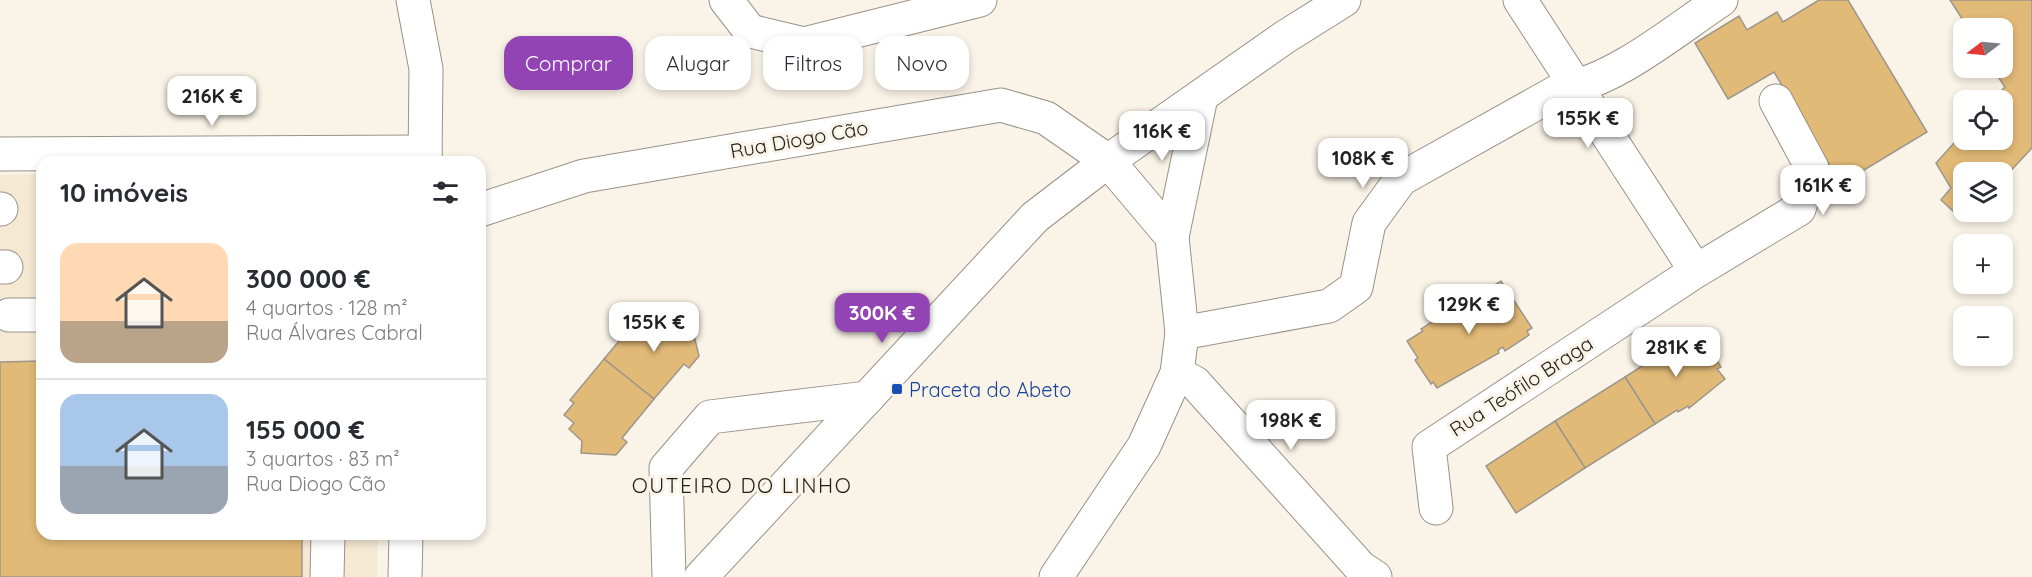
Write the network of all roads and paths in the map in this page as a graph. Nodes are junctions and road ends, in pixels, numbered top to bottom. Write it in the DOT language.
graph roads {
  1 [pos="413,0"];
  2 [pos="726,0"];
  3 [pos="980,0"];
  4 [pos="1344,0"];
  5 [pos="1520,0"];
  6 [pos="1722,0"];
  7 [pos="1578,87"];
  8 [pos="1201,97"];
  9 [pos="1776,101"];
  10 [pos="0,154"];
  11 [pos="283,156"];
  12 [pos="425,156"];
  13 [pos="1108,161"];
  14 [pos="486,208"];
  15 [pos="1172,237"];
  16 [pos="1696,271"];
  17 [pos="9,315"];
  18 [pos="36,315"];
  19 [pos="1182,333"];
  20 [pos="1177,373"];
  21 [pos="867,398"];
  22 [pos="1436,508"];
  23 [pos="328,540"];
  24 [pos="406,540"];
  25 [pos="327,577"];
  26 [pos="405,577"];
  27 [pos="669,577"];
  28 [pos="701,577"];
  29 [pos="1056,577"];
  30 [pos="1375,577"];
  1 -- 12 [label="street"];
  2 -- 3 [label="street"];
  4 -- 8 [label="street"];
  5 -- 7 [label="street"];
  6 -- 7 [label="street"];
  7 -- 16 [label="street"];
  7 -- 19 [label="street"];
  8 -- 13 [label="street"];
  8 -- 15 [label="street"];
  9 -- 16 [label="street"];
  10 -- 11 [label="street"];
  13 -- 14 [label="street, Rua Diogo Cão"];
  13 -- 15 [label="street, Rua Diogo Cão"];
  13 -- 21 [label="street"];
  15 -- 19 [label="street"];
  16 -- 22 [label="street, Rua Teófilo Braga"];
  17 -- 18 [label="street"];
  19 -- 20 [label="street"];
  20 -- 29 [label="street"];
  20 -- 30 [label="street"];
  21 -- 27 [label="street"];
  21 -- 28 [label="street"];
  23 -- 25 [label="street"];
  24 -- 26 [label="street"];
}
